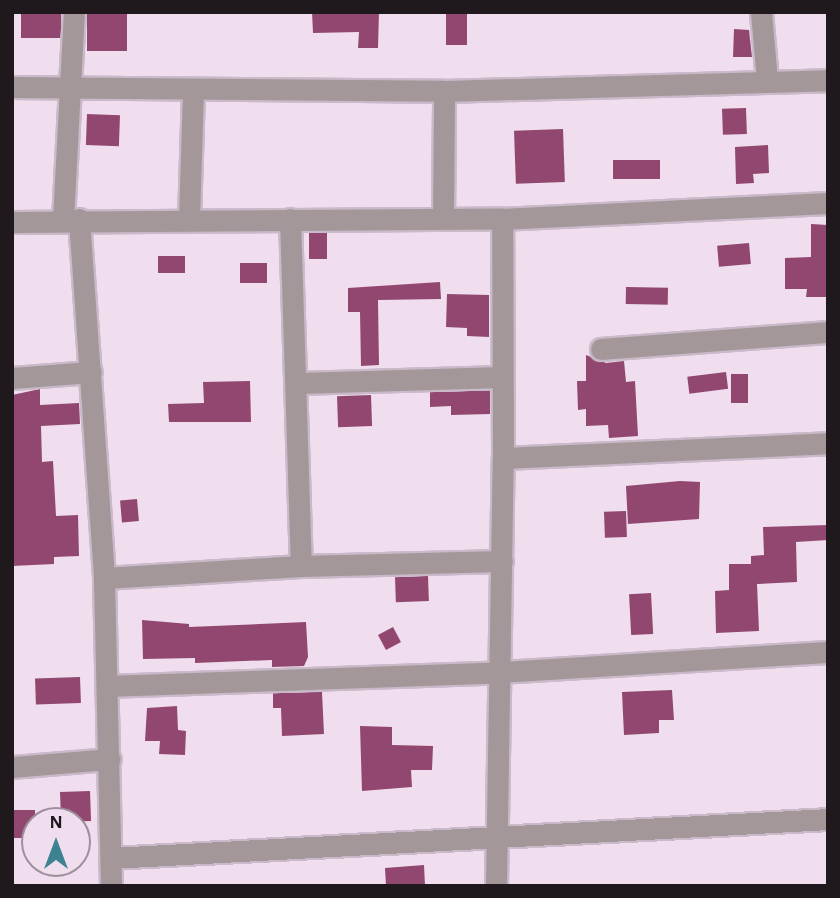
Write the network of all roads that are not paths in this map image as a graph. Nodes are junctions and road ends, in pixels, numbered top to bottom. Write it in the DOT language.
graph roads {
  1 [pos="74,12"];
  2 [pos="761,12"];
  3 [pos="767,80"];
  4 [pos="828,80"];
  5 [pos="12,87"];
  6 [pos="69,87"];
  7 [pos="193,89"];
  8 [pos="444,90"];
  9 [pos="828,203"];
  10 [pos="443,218"];
  11 [pos="189,219"];
  12 [pos="290,219"];
  13 [pos="502,219"];
  14 [pos="71,220"];
  15 [pos="12,222"];
  16 [pos="828,332"];
  17 [pos="601,349"];
  18 [pos="91,372"];
  19 [pos="502,377"];
  20 [pos="12,378"];
  21 [pos="298,383"];
  22 [pos="828,443"];
  23 [pos="503,458"];
  24 [pos="502,561"];
  25 [pos="301,566"];
  26 [pos="104,578"];
  27 [pos="828,652"];
  28 [pos="501,672"];
  29 [pos="109,686"];
  30 [pos="110,760"];
  31 [pos="12,767"];
  32 [pos="828,819"];
  33 [pos="496,837"];
  34 [pos="111,858"];
  35 [pos="111,886"];
  36 [pos="496,886"];
  1 -- 6 [label="street"];
  2 -- 3 [label="street"];
  3 -- 4 [label="street"];
  3 -- 8 [label="street"];
  5 -- 6 [label="street"];
  6 -- 7 [label="street"];
  6 -- 14 [label="street"];
  7 -- 8 [label="street"];
  7 -- 11 [label="street"];
  8 -- 10 [label="street"];
  9 -- 13 [label="street"];
  10 -- 12 [label="street"];
  10 -- 13 [label="street"];
  11 -- 12 [label="street"];
  11 -- 14 [label="street"];
  12 -- 21 [label="street"];
  13 -- 19 [label="street"];
  14 -- 15 [label="street"];
  14 -- 18 [label="street"];
  16 -- 17 [label="street"];
  18 -- 20 [label="street"];
  18 -- 26 [label="street"];
  19 -- 21 [label="street"];
  19 -- 23 [label="street"];
  21 -- 25 [label="street"];
  22 -- 23 [label="street"];
  23 -- 24 [label="street"];
  24 -- 25 [label="street"];
  24 -- 28 [label="street"];
  25 -- 26 [label="street"];
  26 -- 29 [label="street"];
  27 -- 28 [label="street"];
  28 -- 29 [label="street"];
  28 -- 33 [label="street"];
  29 -- 30 [label="street"];
  30 -- 31 [label="street"];
  30 -- 34 [label="street"];
  32 -- 33 [label="street"];
  33 -- 34 [label="street"];
  33 -- 36 [label="street"];
  34 -- 35 [label="street"];
}
